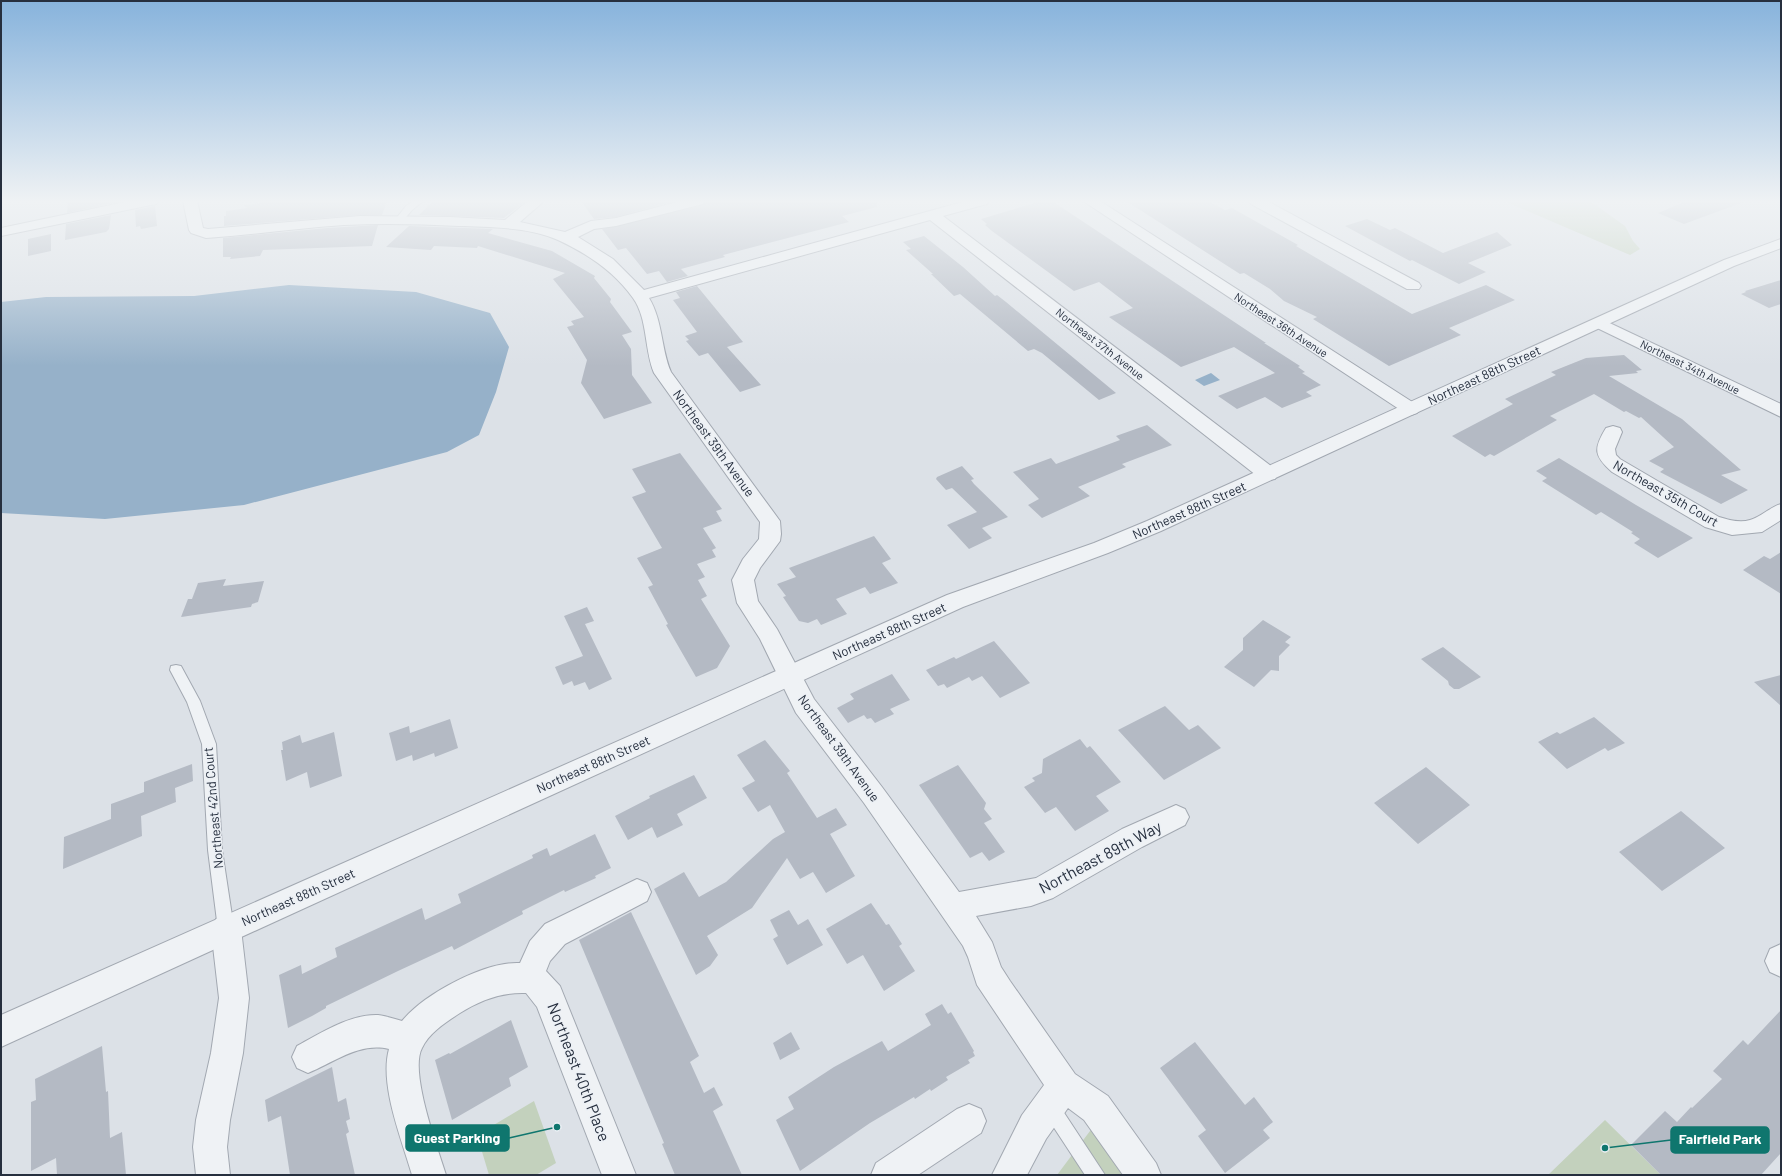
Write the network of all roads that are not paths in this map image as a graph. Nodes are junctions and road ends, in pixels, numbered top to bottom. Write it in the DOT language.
graph roads {
  1 [pos="599,256"];
  2 [pos="785,256"];
  3 [pos="986,256"];
  4 [pos="1175,256"];
  5 [pos="1357,256"];
  6 [pos="1748,256"];
  7 [pos="1413,286"];
  8 [pos="640,296"];
  9 [pos="1599,323"];
  10 [pos="1411,409"];
  11 [pos="1781,411"];
  12 [pos="1613,432"];
  13 [pos="1268,474"];
  14 [pos="1781,511"];
  15 [pos="176,670"];
  16 [pos="790,676"];
  17 [pos="1176,817"];
  18 [pos="637,892"];
  19 [pos="953,907"];
  20 [pos="226,929"];
  21 [pos="528,978"];
  22 [pos="1,1031"];
  23 [pos="409,1039"];
  24 [pos="308,1057"];
  25 [pos="1056,1095"];
  26 [pos="968,1120"];
  27 [pos="424,1173"];
  28 [pos="213,1175"];
  29 [pos="619,1175"];
  30 [pos="888,1175"];
  31 [pos="1009,1175"];
  32 [pos="1096,1175"];
  33 [pos="1144,1175"];
  1 -- 8 [label="street, Northeast 39th Avenue"];
  2 -- 8 [label="street"];
  3 -- 13 [label="street, Northeast 37th Avenue"];
  4 -- 10 [label="street, Northeast 36th Avenue"];
  5 -- 7 [label="street"];
  6 -- 9 [label="street, Northeast 88th Street"];
  8 -- 16 [label="street, Northeast 39th Avenue"];
  9 -- 10 [label="street, Northeast 88th Street"];
  9 -- 11 [label="street, Northeast 34th Avenue"];
  10 -- 13 [label="street, Northeast 88th Street"];
  12 -- 14 [label="street, Northeast 35th Court"];
  13 -- 16 [label="street, Northeast 88th Street"];
  15 -- 20 [label="lane, Northeast 42nd Court"];
  16 -- 19 [label="street, Northeast 39th Avenue"];
  16 -- 20 [label="street, Northeast 88th Street"];
  17 -- 19 [label="street, Northeast 89th Way"];
  18 -- 21 [label="street"];
  19 -- 25 [label="street, Northeast 39th Avenue"];
  20 -- 22 [label="street, Northeast 88th Street"];
  20 -- 28 [label="street"];
  21 -- 23 [label="street"];
  21 -- 29 [label="street, Northeast 40th Place"];
  23 -- 24 [label="street"];
  23 -- 27 [label="street"];
  25 -- 31 [label="street"];
  25 -- 32 [label="lane"];
  25 -- 33 [label="street, Northeast 39th Avenue"];
  26 -- 30 [label="street"];
}
